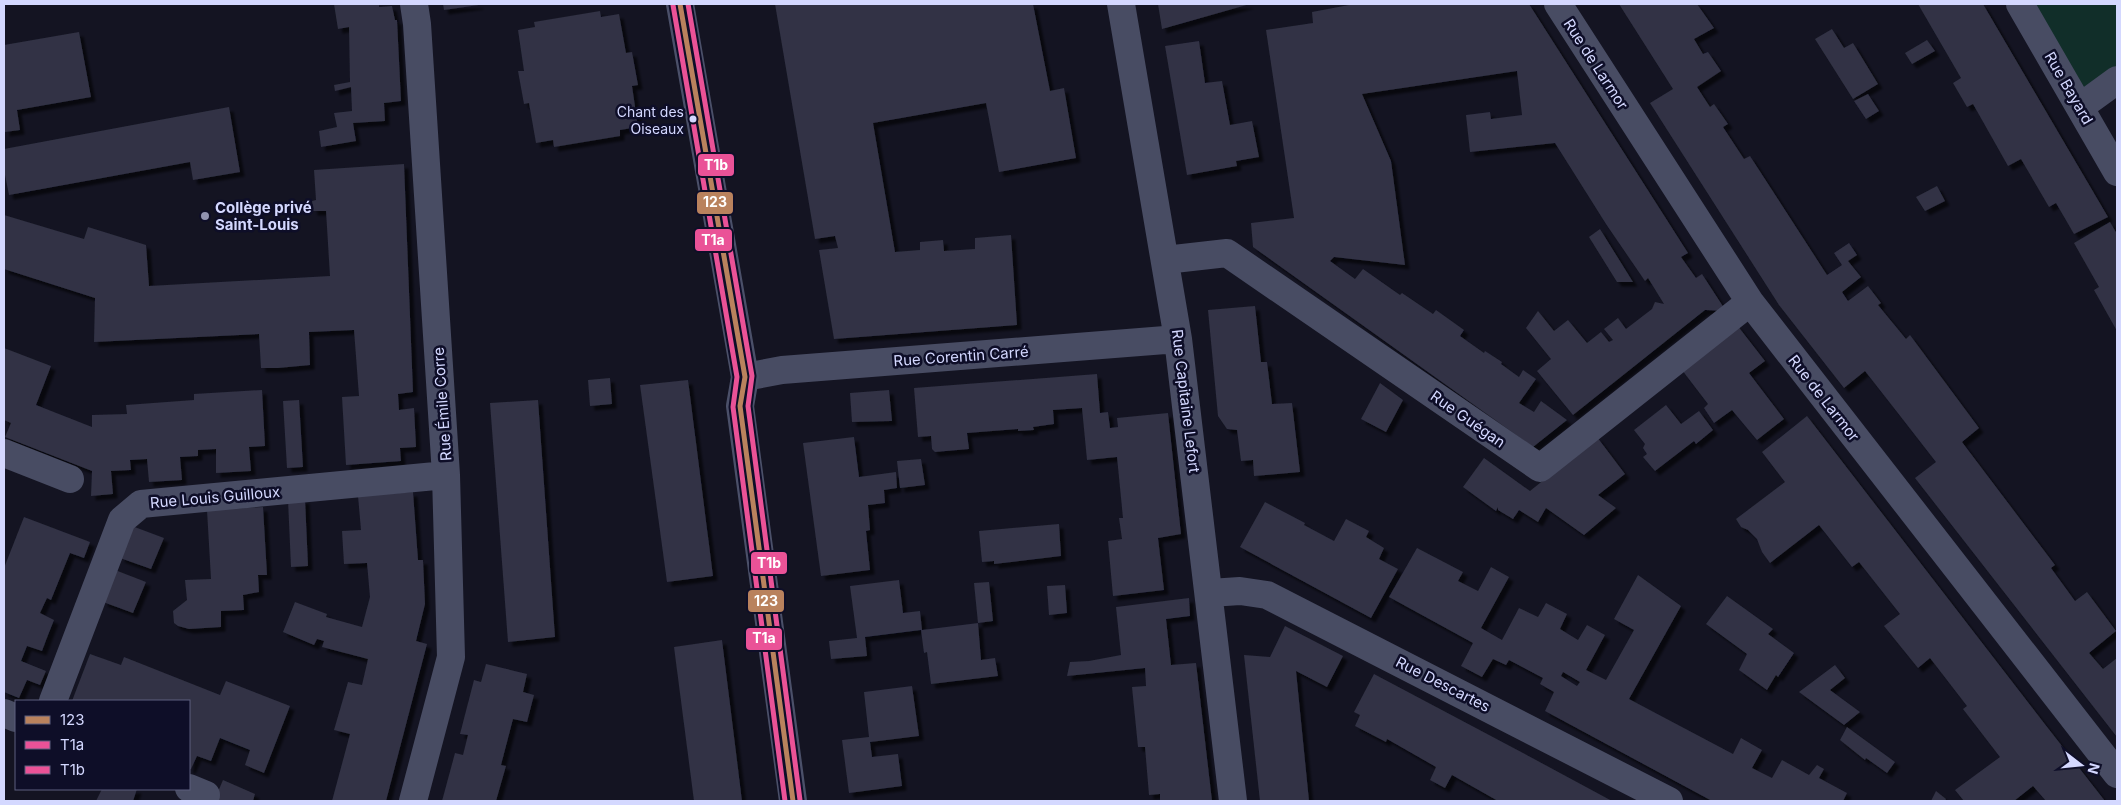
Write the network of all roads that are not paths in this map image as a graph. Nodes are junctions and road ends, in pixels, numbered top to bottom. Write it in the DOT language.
graph roads {
  1 [pos="414,4"];
  2 [pos="680,4"];
  3 [pos="1121,4"];
  4 [pos="1558,4"];
  5 [pos="2020,4"];
  6 [pos="2117,80"];
  7 [pos="2080,107"];
  8 [pos="2117,172"];
  9 [pos="1165,260"];
  10 [pos="1750,302"];
  11 [pos="1178,339"];
  12 [pos="745,377"];
  13 [pos="4,453"];
  14 [pos="446,475"];
  15 [pos="70,479"];
  16 [pos="1210,593"];
  17 [pos="53,700"];
  18 [pos="2117,774"];
  19 [pos="413,801"];
  20 [pos="793,801"];
  21 [pos="1233,801"];
  22 [pos="1669,801"];
  1 -- 14 [label="street, Rue Émile Corre"];
  2 -- 12 [label="main road"];
  3 -- 9 [label="street, Rue Capitaine Lefort"];
  4 -- 10 [label="street, Rue de Larmor"];
  5 -- 7 [label="street, Rue Bayard"];
  6 -- 7 [label="street"];
  7 -- 8 [label="street, Rue Bayard"];
  9 -- 10 [label="street, Rue Guégan"];
  9 -- 11 [label="street, Rue Capitaine Lefort"];
  10 -- 18 [label="street, Rue de Larmor"];
  11 -- 12 [label="street, Rue Corentin Carré"];
  11 -- 16 [label="street, Rue Capitaine Lefort"];
  12 -- 20 [label="main road"];
  13 -- 15 [label="street"];
  14 -- 17 [label="street, Rue Louis Guilloux"];
  14 -- 19 [label="street, Rue Émile Corre"];
  16 -- 21 [label="street, Rue Capitaine Lefort"];
  16 -- 22 [label="street, Rue Descartes"];
}
